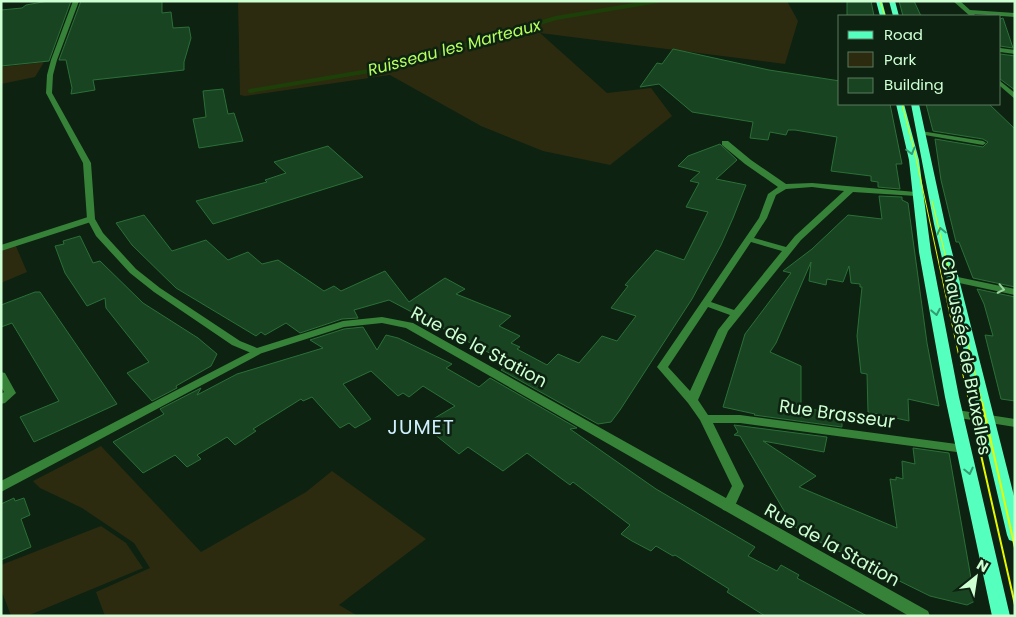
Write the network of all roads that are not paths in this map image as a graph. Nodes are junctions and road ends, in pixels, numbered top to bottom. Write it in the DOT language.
graph roads {
  1 [pos="76,1"];
  2 [pos="879,1"];
  3 [pos="892,1"];
  4 [pos="956,1"];
  5 [pos="968,12"];
  6 [pos="1015,14"];
  7 [pos="883,15"];
  8 [pos="896,15"];
  9 [pos="972,15"];
  10 [pos="1001,50"];
  11 [pos="1015,52"];
  12 [pos="1001,84"];
  13 [pos="1015,97"];
  14 [pos="900,105"];
  15 [pos="915,105"];
  16 [pos="921,133"];
  17 [pos="725,142"];
  18 [pos="982,144"];
  19 [pos="784,187"];
  20 [pos="851,189"];
  21 [pos="916,194"];
  22 [pos="91,219"];
  23 [pos="749,239"];
  24 [pos="1,248"];
  25 [pos="788,250"];
  26 [pos="953,279"];
  27 [pos="1015,292"];
  28 [pos="705,303"];
  29 [pos="736,314"];
  30 [pos="256,352"];
  31 [pos="1,376"];
  32 [pos="1,400"];
  33 [pos="692,400"];
  34 [pos="957,414"];
  35 [pos="705,419"];
  36 [pos="987,419"];
  37 [pos="1015,423"];
  38 [pos="964,449"];
  39 [pos="1,487"];
  40 [pos="728,506"];
  41 [pos="1015,535"];
  42 [pos="923,616"];
  43 [pos="1001,616"];
  1 -- 22 [label="street"];
  2 -- 7 [label="main road"];
  3 -- 8 [label="main road"];
  4 -- 5 [label="street"];
  5 -- 6 [label="street"];
  5 -- 9 [label="street"];
  10 -- 11 [label="street"];
  12 -- 13 [label="street"];
  14 -- 21 [label="main road, Chaussée de Bruxelles, one-way"];
  15 -- 16 [label="main road, Chaussée de Bruxelles"];
  16 -- 18 [label="lane"];
  26 -- 16 [label="main road, Chaussée de Bruxelles, one-way"];
  17 -- 19 [label="street"];
  19 -- 20 [label="street"];
  19 -- 23 [label="street"];
  20 -- 21 [label="street"];
  20 -- 25 [label="street"];
  21 -- 34 [label="main road, Chaussée de Bruxelles, one-way"];
  22 -- 24 [label="street"];
  22 -- 30 [label="street"];
  23 -- 25 [label="street"];
  23 -- 28 [label="street"];
  25 -- 29 [label="street"];
  26 -- 27 [label="street, one-way"];
  26 -- 36 [label="main road, Chaussée de Bruxelles"];
  28 -- 29 [label="street"];
  28 -- 33 [label="street"];
  29 -- 33 [label="street"];
  30 -- 39 [label="street, Rue de la Station"];
  30 -- 40 [label="street, Rue de la Station"];
  31 -- 32 [label="street"];
  33 -- 35 [label="street"];
  34 -- 36 [label="street"];
  34 -- 38 [label="main road, Chaussée de Bruxelles"];
  35 -- 38 [label="street, Rue Brasseur"];
  35 -- 40 [label="street"];
  36 -- 37 [label="street"];
  36 -- 41 [label="main road, Chaussée de Bruxelles"];
  38 -- 43 [label="main road, Chaussée de Bruxelles, one-way"];
  40 -- 42 [label="street, Rue de la Station"];
}
